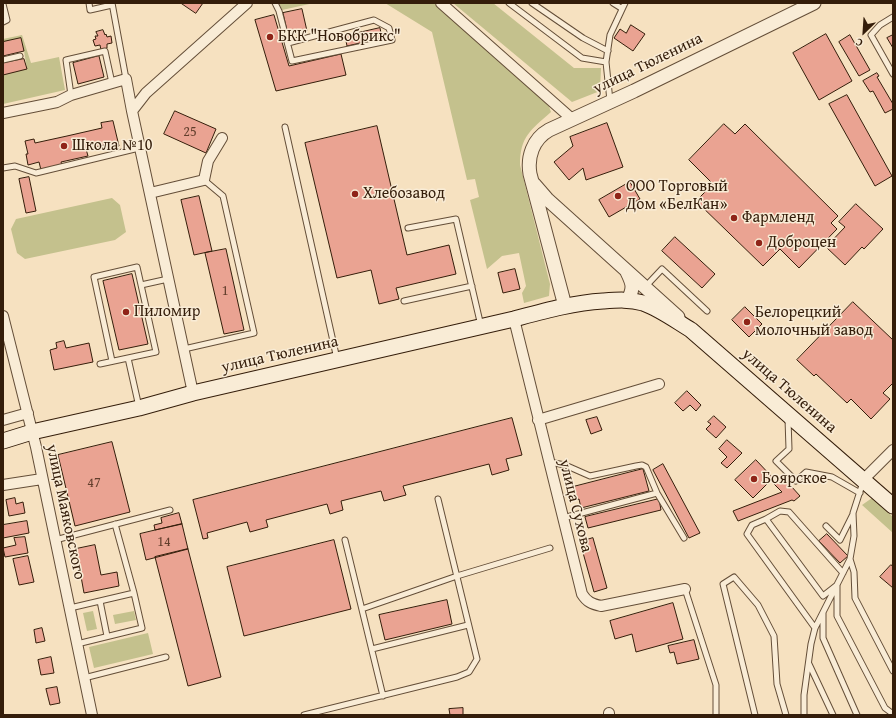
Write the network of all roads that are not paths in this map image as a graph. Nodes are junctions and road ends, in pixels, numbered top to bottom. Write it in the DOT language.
graph roads {
  1 [pos="89,3"];
  2 [pos="247,3"];
  3 [pos="275,3"];
  4 [pos="441,3"];
  5 [pos="509,3"];
  6 [pos="532,3"];
  7 [pos="613,3"];
  8 [pos="814,3"];
  9 [pos="3,4"];
  10 [pos="112,4"];
  11 [pos="623,5"];
  12 [pos="893,17"];
  13 [pos="3,22"];
  14 [pos="288,43"];
  15 [pos="608,51"];
  16 [pos="20,56"];
  17 [pos="3,60"];
  18 [pos="606,62"];
  19 [pos="893,74"];
  20 [pos="126,79"];
  21 [pos="112,83"];
  22 [pos="71,95"];
  23 [pos="610,102"];
  24 [pos="132,111"];
  25 [pos="3,113"];
  26 [pos="572,119"];
  27 [pos="285,126"];
  28 [pos="222,138"];
  29 [pos="139,148"];
  30 [pos="3,168"];
  31 [pos="204,180"];
  32 [pos="531,181"];
  33 [pos="150,193"];
  34 [pos="408,228"];
  35 [pos="624,267"];
  36 [pos="168,279"];
  37 [pos="141,286"];
  38 [pos="472,286"];
  39 [pos="645,287"];
  40 [pos="628,300"];
  41 [pos="404,301"];
  42 [pos="565,306"];
  43 [pos="707,311"];
  44 [pos="3,316"];
  45 [pos="514,319"];
  46 [pos="481,327"];
  47 [pos="691,330"];
  48 [pos="184,350"];
  49 [pos="128,358"];
  50 [pos="338,360"];
  51 [pos="112,361"];
  52 [pos="100,364"];
  53 [pos="659,384"];
  54 [pos="193,393"];
  55 [pos="139,408"];
  56 [pos="28,413"];
  57 [pos="788,414"];
  58 [pos="3,420"];
  59 [pos="538,420"];
  60 [pos="32,432"];
  61 [pos="3,441"];
  62 [pos="893,450"];
  63 [pos="549,462"];
  64 [pos="42,479"];
  65 [pos="3,485"];
  66 [pos="862,486"];
  67 [pos="657,493"];
  68 [pos="438,499"];
  69 [pos="893,506"];
  70 [pos="170,510"];
  71 [pos="853,513"];
  72 [pos="563,518"];
  73 [pos="766,519"];
  74 [pos="115,524"];
  75 [pos="826,526"];
  76 [pos="684,538"];
  77 [pos="55,540"];
  78 [pos="345,540"];
  79 [pos="550,548"];
  80 [pos="850,559"];
  81 [pos="843,573"];
  82 [pos="457,576"];
  83 [pos="837,585"];
  84 [pos="685,589"];
  85 [pos="134,593"];
  86 [pos="100,601"];
  87 [pos="70,608"];
  88 [pos="362,609"];
  89 [pos="823,612"];
  90 [pos="468,625"];
  91 [pos="815,628"];
  92 [pos="107,636"];
  93 [pos="77,644"];
  94 [pos="372,649"];
  95 [pos="166,657"];
  96 [pos="808,663"];
  97 [pos="893,671"];
  98 [pos="84,678"];
  99 [pos="383,696"];
  100 [pos="893,714"];
  101 [pos="92,715"];
  102 [pos="304,715"];
  103 [pos="716,715"];
  104 [pos="755,715"];
  105 [pos="786,715"];
  106 [pos="804,715"];
  107 [pos="833,715"];
  108 [pos="857,715"];
  1 -- 10 [label="lane"];
  2 -- 24 [label="street"];
  3 -- 14 [label="lane"];
  4 -- 26 [label="street"];
  5 -- 18 [label="lane"];
  6 -- 15 [label="lane"];
  7 -- 11 [label="lane"];
  8 -- 23 [label="street, улица Тюленина"];
  9 -- 13 [label="lane"];
  10 -- 20 [label="lane"];
  11 -- 15 [label="lane"];
  12 -- 19 [label="lane"];
  14 -- 14 [label="lane"];
  15 -- 18 [label="lane"];
  16 -- 17 [label="lane"];
  18 -- 23 [label="lane"];
  20 -- 21 [label="street"];
  20 -- 24 [label="street"];
  21 -- 22 [label="street"];
  21 -- 22 [label="lane"];
  22 -- 25 [label="street"];
  23 -- 26 [label="street, улица Тюленина"];
  24 -- 29 [label="street"];
  26 -- 32 [label="street, улица Тюленина"];
  27 -- 50 [label="lane"];
  28 -- 31 [label="street"];
  29 -- 30 [label="lane"];
  29 -- 33 [label="street"];
  31 -- 33 [label="street"];
  31 -- 48 [label="lane"];
  32 -- 35 [label="street, улица Тюленина"];
  32 -- 42 [label="street, улица Тюленина"];
  33 -- 36 [label="street"];
  34 -- 38 [label="lane"];
  35 -- 39 [label="street, улица Тюленина"];
  35 -- 40 [label="street"];
  36 -- 37 [label="lane"];
  36 -- 48 [label="street"];
  37 -- 49 [label="lane"];
  37 -- 51 [label="lane"];
  38 -- 41 [label="lane"];
  38 -- 46 [label="lane"];
  39 -- 43 [label="lane"];
  39 -- 47 [label="street, улица Тюленина"];
  40 -- 42 [label="main road, улица Тюленина"];
  40 -- 47 [label="main road, улица Тюленина"];
  42 -- 45 [label="main road, улица Тюленина"];
  44 -- 56 [label="street, улица Маяковского"];
  45 -- 46 [label="main road, улица Тюленина"];
  45 -- 59 [label="street, улица Сухова"];
  46 -- 50 [label="main road, улица Тюленина"];
  47 -- 57 [label="main road, улица Тюленина"];
  48 -- 54 [label="street"];
  49 -- 51 [label="lane"];
  49 -- 55 [label="lane"];
  50 -- 54 [label="main road, улица Тюленина"];
  51 -- 52 [label="lane"];
  53 -- 59 [label="street"];
  54 -- 55 [label="main road, улица Тюленина"];
  55 -- 60 [label="main road, улица Тюленина"];
  56 -- 58 [label="street"];
  56 -- 60 [label="street, улица Маяковского"];
  57 -- 66 [label="main road, улица Тюленина"];
  57 -- 66 [label="lane"];
  59 -- 63 [label="street, улица Сухова"];
  60 -- 61 [label="main road, улица Тюленина"];
  60 -- 64 [label="street, улица Маяковского"];
  62 -- 66 [label="street"];
  63 -- 67 [label="lane"];
  63 -- 72 [label="street, улица Сухова"];
  64 -- 65 [label="street"];
  64 -- 77 [label="street, улица Маяковского"];
  66 -- 69 [label="main road, улица Тюленина"];
  66 -- 71 [label="lane"];
  67 -- 72 [label="lane"];
  67 -- 76 [label="lane"];
  68 -- 82 [label="lane"];
  70 -- 74 [label="lane"];
  71 -- 75 [label="lane"];
  71 -- 80 [label="lane"];
  72 -- 84 [label="street, улица Сухова"];
  73 -- 81 [label="lane"];
  73 -- 83 [label="lane"];
  73 -- 91 [label="lane"];
  74 -- 77 [label="lane"];
  74 -- 85 [label="lane"];
  77 -- 87 [label="street, улица Маяковского"];
  78 -- 88 [label="lane"];
  79 -- 82 [label="lane"];
  80 -- 81 [label="lane"];
  80 -- 97 [label="lane"];
  81 -- 83 [label="lane"];
  82 -- 88 [label="lane"];
  82 -- 90 [label="lane"];
  83 -- 89 [label="lane"];
  83 -- 100 [label="lane"];
  84 -- 103 [label="lane"];
  85 -- 86 [label="lane"];
  85 -- 92 [label="lane"];
  86 -- 87 [label="lane"];
  86 -- 92 [label="lane"];
  87 -- 93 [label="street, улица Маяковского"];
  88 -- 94 [label="lane"];
  89 -- 91 [label="lane"];
  89 -- 108 [label="lane"];
  90 -- 94 [label="lane"];
  90 -- 99 [label="lane"];
  91 -- 96 [label="lane"];
  92 -- 93 [label="lane"];
  93 -- 98 [label="street, улица Маяковского"];
  94 -- 99 [label="lane"];
  95 -- 98 [label="lane"];
  96 -- 106 [label="lane"];
  96 -- 107 [label="lane"];
  98 -- 101 [label="street, улица Маяковского"];
  99 -- 102 [label="lane"];
  104 -- 105 [label="lane"];
}
